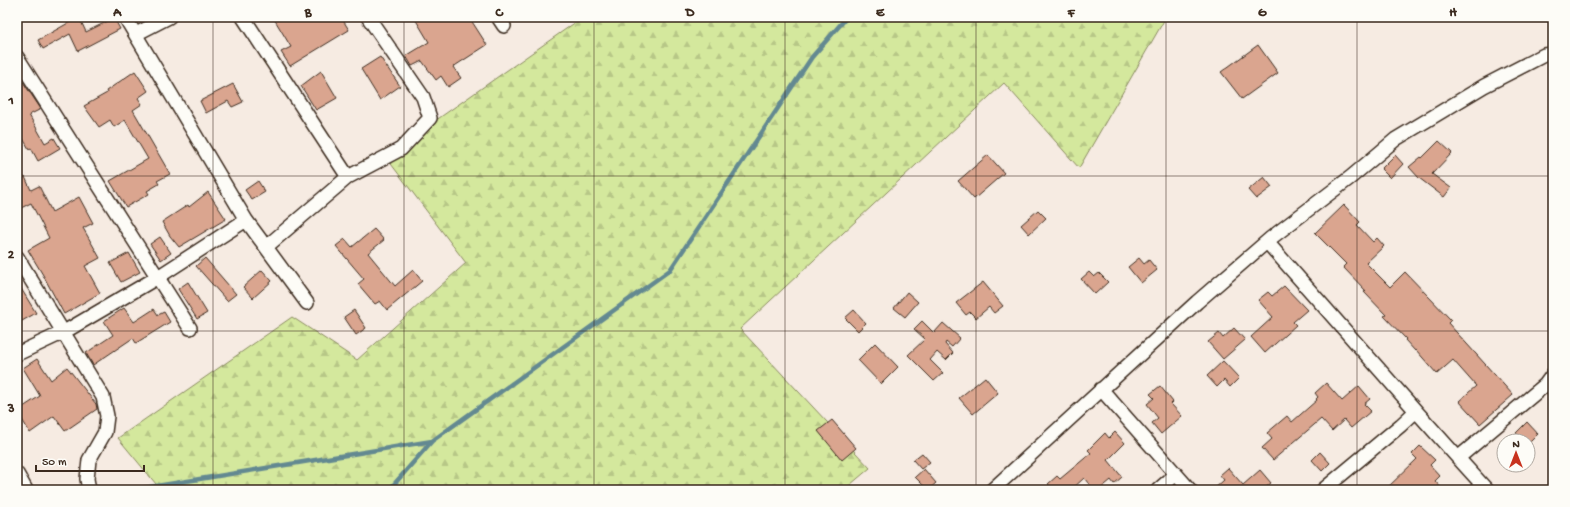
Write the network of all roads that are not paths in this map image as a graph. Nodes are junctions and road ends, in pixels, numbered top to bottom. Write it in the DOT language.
graph roads {
  1 [pos="125,17"];
  2 [pos="169,17"];
  3 [pos="243,17"];
  4 [pos="368,17"];
  5 [pos="136,34"];
  6 [pos="1553,54"];
  7 [pos="17,57"];
  8 [pos="348,178"];
  9 [pos="246,220"];
  10 [pos="1267,242"];
  11 [pos="266,247"];
  12 [pos="17,257"];
  13 [pos="158,277"];
  14 [pos="307,302"];
  15 [pos="190,328"];
  16 [pos="64,332"];
  17 [pos="17,354"];
  18 [pos="1553,374"];
  19 [pos="1101,389"];
  20 [pos="1416,411"];
  21 [pos="1458,458"];
  22 [pos="17,474"];
  23 [pos="1175,475"];
  24 [pos="26,490"];
  25 [pos="89,490"];
  26 [pos="992,490"];
  27 [pos="1158,490"];
  28 [pos="1190,490"];
  29 [pos="1323,490"];
  30 [pos="1487,490"];
  1 -- 5 [label="street"];
  2 -- 5 [label="street"];
  3 -- 8 [label="street"];
  4 -- 8 [label="street"];
  5 -- 9 [label="street"];
  6 -- 10 [label="street"];
  7 -- 13 [label="street"];
  8 -- 11 [label="street"];
  9 -- 11 [label="street"];
  9 -- 13 [label="street"];
  10 -- 19 [label="street"];
  10 -- 20 [label="street"];
  11 -- 14 [label="street"];
  12 -- 16 [label="street"];
  13 -- 15 [label="street"];
  13 -- 16 [label="street"];
  16 -- 17 [label="street"];
  16 -- 25 [label="street"];
  18 -- 21 [label="street"];
  19 -- 23 [label="street"];
  19 -- 26 [label="street"];
  20 -- 21 [label="street"];
  20 -- 29 [label="street"];
  21 -- 30 [label="street"];
  22 -- 24 [label="street"];
  23 -- 27 [label="street"];
  23 -- 28 [label="street"];
}
